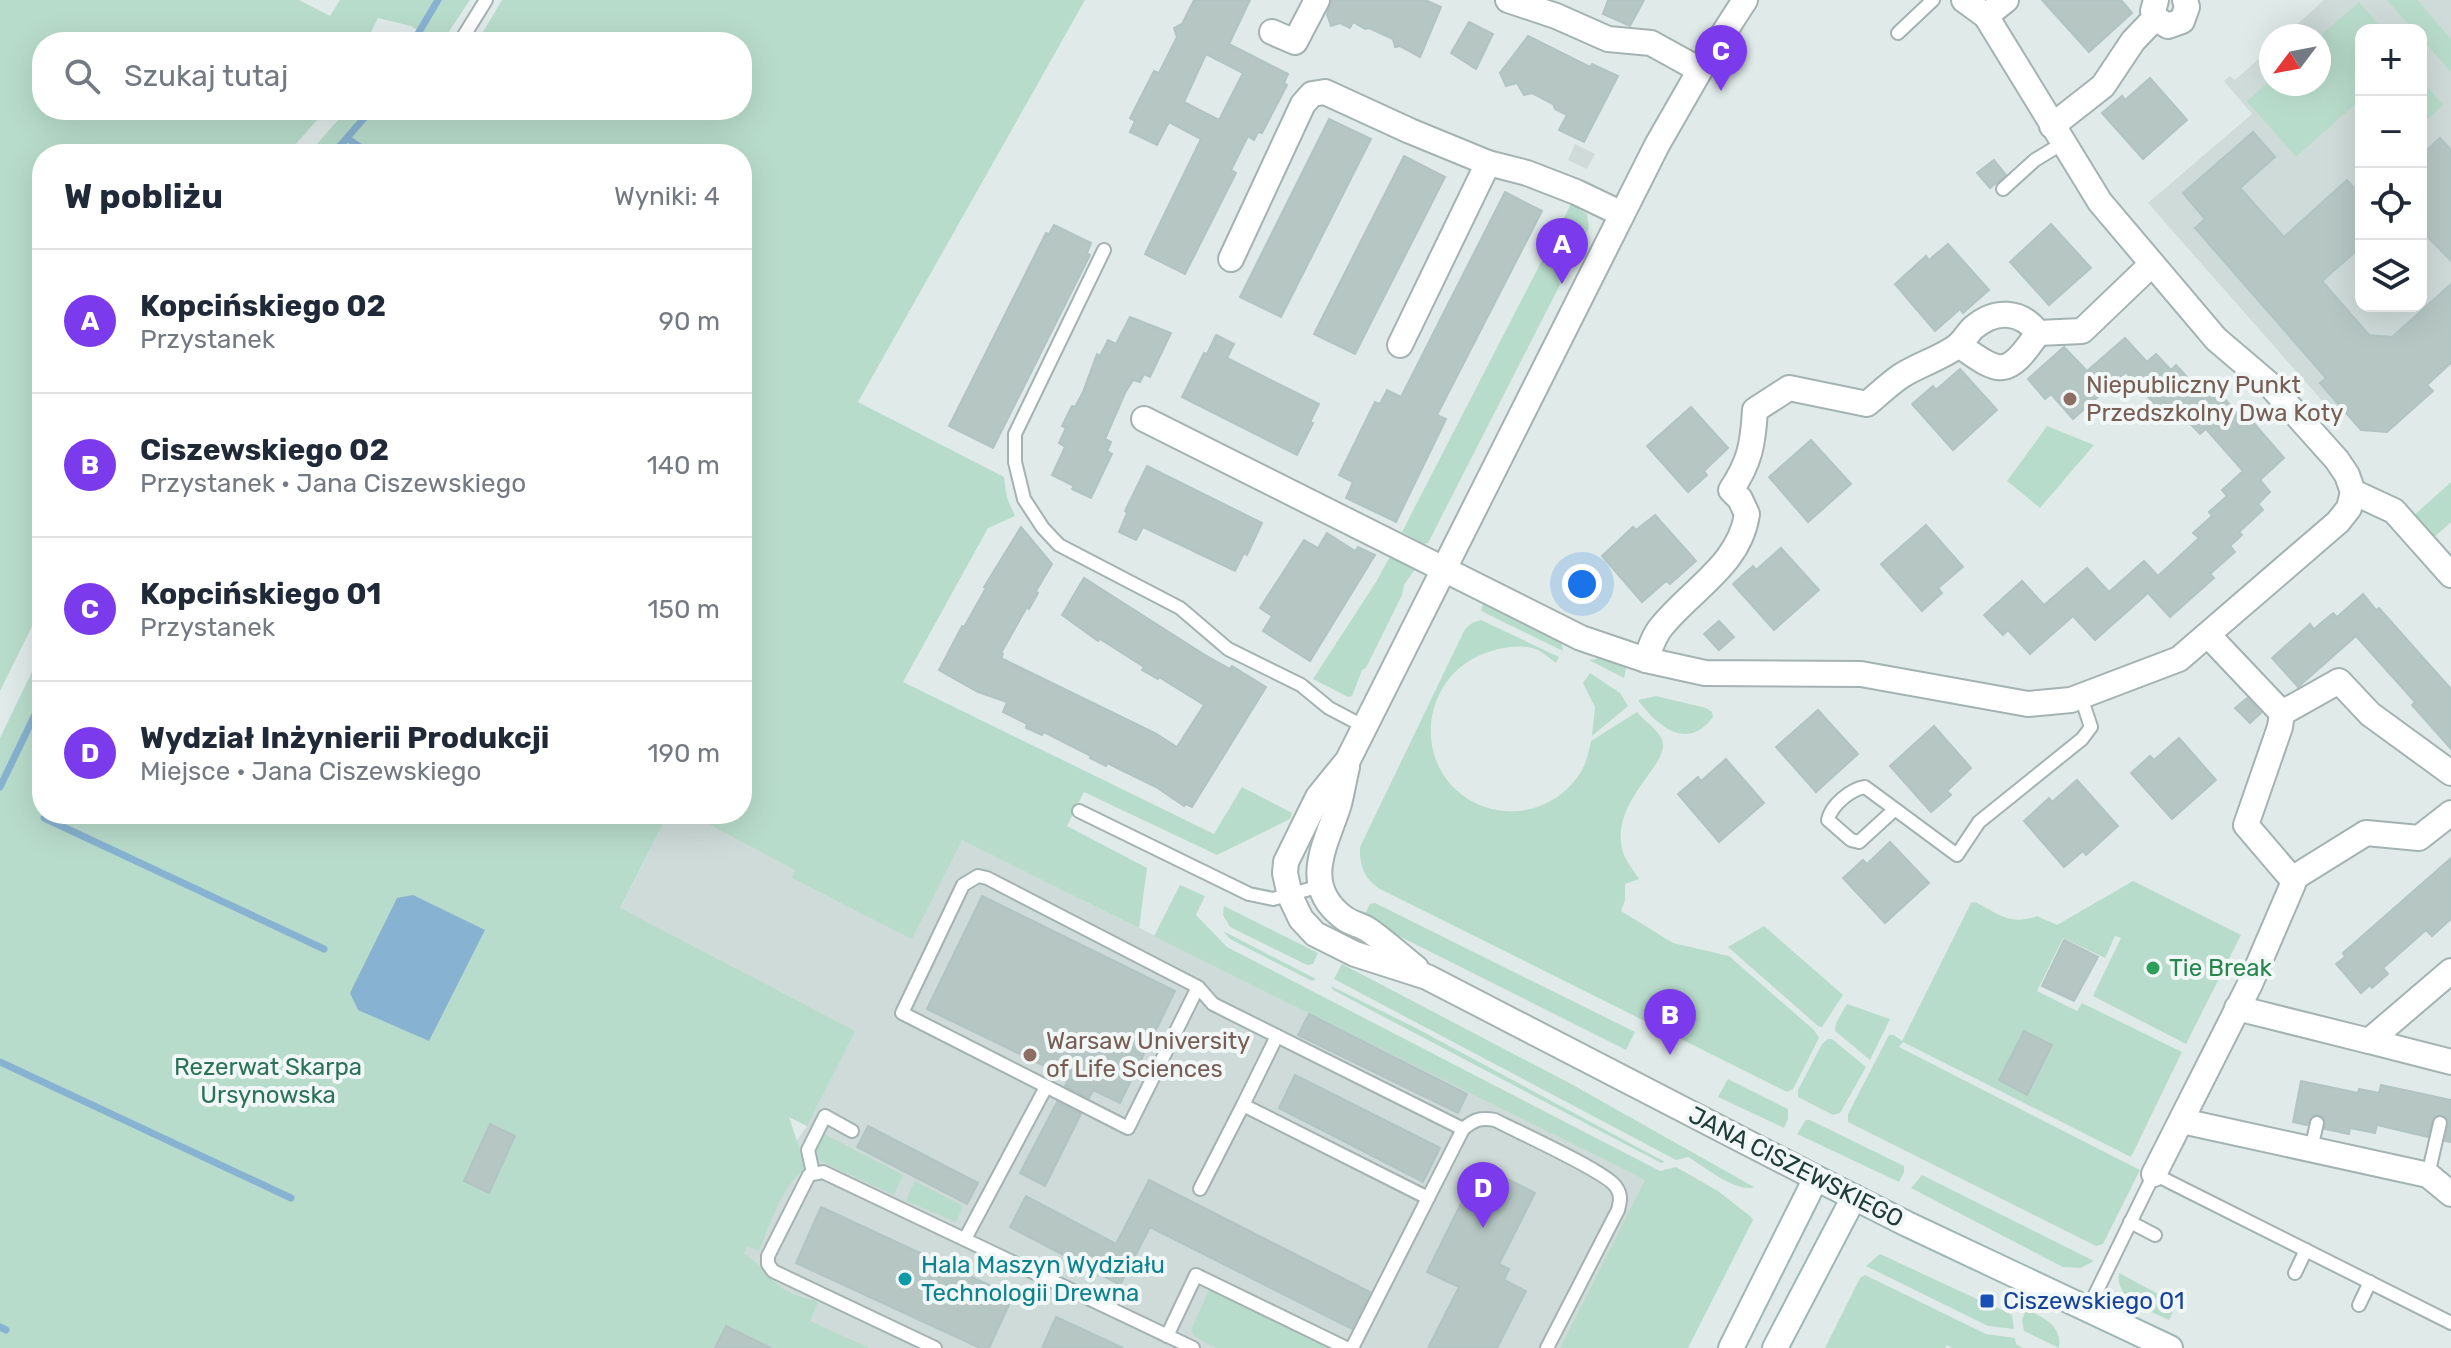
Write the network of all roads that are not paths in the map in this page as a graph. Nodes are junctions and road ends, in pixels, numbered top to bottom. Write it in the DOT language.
graph roads {
  1 [pos="486,0"];
  2 [pos="1317,0"];
  3 [pos="1508,0"];
  4 [pos="1745,0"];
  5 [pos="1933,0"];
  6 [pos="1964,0"];
  7 [pos="2006,0"];
  8 [pos="2185,0"];
  9 [pos="2155,9"];
  10 [pos="1986,16"];
  11 [pos="466,32"];
  12 [pos="1272,32"];
  13 [pos="1898,33"];
  14 [pos="1700,70"];
  15 [pos="2057,134"];
  16 [pos="1488,163"];
  17 [pos="2003,189"];
  18 [pos="1622,214"];
  19 [pos="1104,250"];
  20 [pos="1231,259"];
  21 [pos="2152,264"];
  22 [pos="2038,333"];
  23 [pos="1400,345"];
  24 [pos="1959,345"];
  25 [pos="1144,419"];
  26 [pos="2353,492"];
  27 [pos="1443,569"];
  28 [pos="2451,575"];
  29 [pos="2208,635"];
  30 [pos="1646,660"];
  31 [pos="2081,697"];
  32 [pos="2282,713"];
  33 [pos="1365,727"];
  34 [pos="1348,760"];
  35 [pos="2451,773"];
  36 [pos="1894,810"];
  37 [pos="1079,811"];
  38 [pos="2451,813"];
  39 [pos="2292,879"];
  40 [pos="1321,886"];
  41 [pos="1290,896"];
  42 [pos="2451,971"];
  43 [pos="1427,977"];
  44 [pos="1198,987"];
  45 [pos="2237,1008"];
  46 [pos="1277,1036"];
  47 [pos="2369,1041"];
  48 [pos="2451,1062"];
  49 [pos="1046,1087"];
  50 [pos="1243,1105"];
  51 [pos="2182,1121"];
  52 [pos="2317,1123"];
  53 [pos="2440,1123"];
  54 [pos="1463,1129"];
  55 [pos="852,1131"];
  56 [pos="2311,1149"];
  57 [pos="813,1173"];
  58 [pos="2154,1174"];
  59 [pos="2428,1175"];
  60 [pos="1816,1178"];
  61 [pos="1200,1189"];
  62 [pos="2451,1194"];
  63 [pos="1854,1197"];
  64 [pos="1428,1198"];
  65 [pos="2130,1222"];
  66 [pos="2155,1235"];
  67 [pos="965,1239"];
  68 [pos="2306,1250"];
  69 [pos="2295,1273"];
  70 [pos="2370,1282"];
  71 [pos="2359,1305"];
  72 [pos="2088,1309"];
  73 [pos="2451,1323"];
  74 [pos="1167,1336"];
  75 [pos="935,1348"];
  76 [pos="1193,1348"];
  77 [pos="1346,1348"];
  78 [pos="1352,1348"];
  79 [pos="1547,1348"];
  80 [pos="1731,1348"];
  81 [pos="1775,1348"];
  82 [pos="2170,1348"];
  1 -- 11 [label="lane"];
  2 -- 12 [label="street"];
  3 -- 14 [label="street"];
  4 -- 14 [label="street"];
  5 -- 13 [label="lane"];
  6 -- 10 [label="street"];
  7 -- 10 [label="street"];
  8 -- 9 [label="street"];
  9 -- 15 [label="street"];
  10 -- 15 [label="street"];
  14 -- 18 [label="street"];
  15 -- 17 [label="lane"];
  15 -- 21 [label="street"];
  16 -- 18 [label="street"];
  16 -- 20 [label="street"];
  16 -- 23 [label="street"];
  18 -- 27 [label="street"];
  19 -- 33 [label="lane"];
  21 -- 22 [label="street"];
  21 -- 26 [label="street"];
  22 -- 24 [label="street"];
  22 -- 24 [label="street"];
  24 -- 30 [label="street"];
  25 -- 27 [label="street"];
  26 -- 28 [label="street"];
  26 -- 29 [label="street"];
  27 -- 30 [label="street"];
  27 -- 33 [label="street"];
  29 -- 31 [label="street"];
  29 -- 32 [label="street"];
  30 -- 31 [label="street"];
  31 -- 36 [label="lane"];
  32 -- 35 [label="street"];
  32 -- 39 [label="street"];
  33 -- 34 [label="street"];
  34 -- 40 [label="street"];
  34 -- 41 [label="street"];
  36 -- 36 [label="lane"];
  37 -- 41 [label="lane"];
  38 -- 39 [label="street"];
  39 -- 45 [label="street"];
  40 -- 41 [label="lane"];
  40 -- 43 [label="street, JANA CISZEWSKIEGO"];
  41 -- 43 [label="street, JANA CISZEWSKIEGO"];
  42 -- 47 [label="street"];
  43 -- 60 [label="street, JANA CISZEWSKIEGO"];
  44 -- 46 [label="lane"];
  44 -- 49 [label="lane"];
  44 -- 49 [label="lane"];
  45 -- 47 [label="street"];
  45 -- 51 [label="street"];
  46 -- 50 [label="lane"];
  46 -- 54 [label="lane"];
  47 -- 48 [label="street"];
  49 -- 67 [label="lane"];
  50 -- 61 [label="lane"];
  50 -- 64 [label="lane"];
  51 -- 56 [label="street"];
  51 -- 58 [label="street"];
  52 -- 56 [label="lane"];
  53 -- 59 [label="lane"];
  54 -- 64 [label="lane"];
  54 -- 79 [label="lane"];
  55 -- 57 [label="lane"];
  56 -- 59 [label="street"];
  57 -- 67 [label="lane"];
  57 -- 75 [label="lane"];
  58 -- 65 [label="lane"];
  58 -- 68 [label="lane"];
  59 -- 62 [label="street"];
  60 -- 63 [label="street, JANA CISZEWSKIEGO"];
  60 -- 80 [label="street"];
  63 -- 72 [label="street, JANA CISZEWSKIEGO"];
  63 -- 81 [label="street"];
  64 -- 78 [label="lane"];
  65 -- 66 [label="lane"];
  65 -- 72 [label="lane"];
  67 -- 74 [label="lane"];
  68 -- 69 [label="lane"];
  68 -- 70 [label="lane"];
  70 -- 71 [label="lane"];
  70 -- 73 [label="lane"];
  72 -- 82 [label="street, JANA CISZEWSKIEGO"];
  74 -- 76 [label="lane"];
  74 -- 77 [label="lane"];
}
